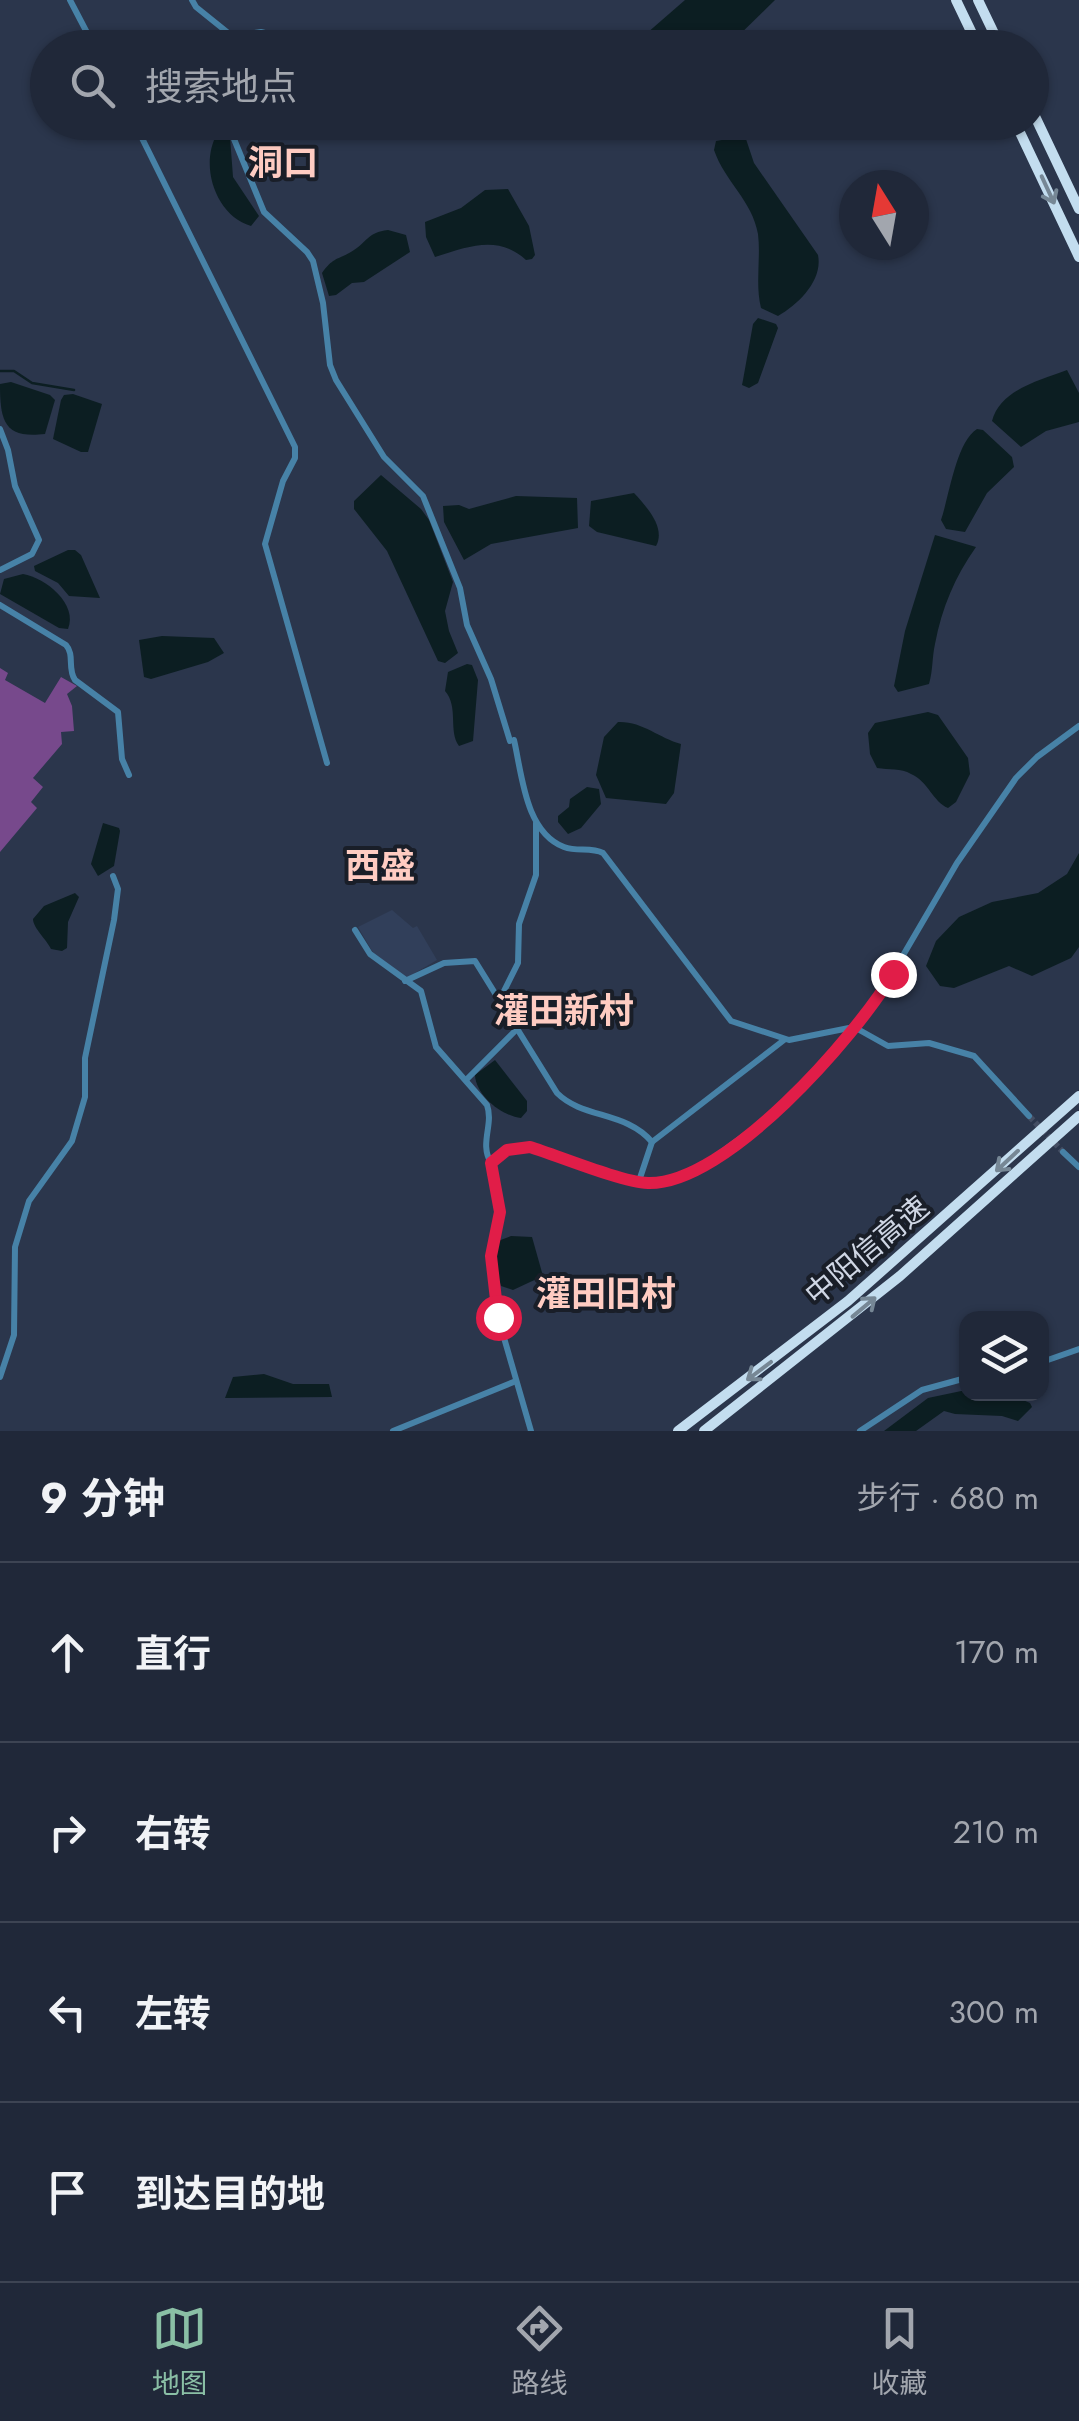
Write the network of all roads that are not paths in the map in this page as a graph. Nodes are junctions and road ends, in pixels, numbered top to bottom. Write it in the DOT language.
graph roads {
  1 [pos="70,0"];
  2 [pos="192,0"];
  3 [pos="956,0"];
  4 [pos="978,0"];
  5 [pos="86,30"];
  6 [pos="225,30"];
  7 [pos="970,30"];
  8 [pos="993,30"];
  9 [pos="143,140"];
  10 [pos="234,140"];
  11 [pos="1023,140"];
  12 [pos="1046,140"];
  13 [pos="1079,210"];
  14 [pos="1079,258"];
  15 [pos="0,429"];
  16 [pos="0,570"];
  17 [pos="0,605"];
  18 [pos="1079,726"];
  19 [pos="327,764"];
  20 [pos="130,775"];
  21 [pos="536,822"];
  22 [pos="112,876"];
  23 [pos="356,930"];
  24 [pos="405,981"];
  25 [pos="499,1001"];
  26 [pos="854,1027"];
  27 [pos="516,1030"];
  28 [pos="785,1040"];
  29 [pos="466,1080"];
  30 [pos="1079,1096"];
  31 [pos="1030,1116"];
  32 [pos="1079,1116"];
  33 [pos="652,1142"];
  34 [pos="1063,1152"];
  35 [pos="491,1163"];
  36 [pos="1079,1167"];
  37 [pos="639,1182"];
  38 [pos="1079,1350"];
  39 [pos="1049,1360"];
  40 [pos="0,1377"];
  41 [pos="959,1380"];
  42 [pos="516,1381"];
  43 [pos="393,1431"];
  44 [pos="531,1431"];
  45 [pos="678,1431"];
  46 [pos="704,1431"];
  47 [pos="860,1431"];
  1 -- 5 [label="street"];
  2 -- 6 [label="street"];
  3 -- 7 [label="highway"];
  4 -- 8 [label="highway"];
  9 -- 19 [label="street"];
  10 -- 21 [label="street"];
  11 -- 14 [label="highway, one-way"];
  12 -- 13 [label="highway"];
  15 -- 16 [label="street"];
  17 -- 20 [label="street"];
  18 -- 26 [label="street"];
  21 -- 25 [label="street"];
  21 -- 28 [label="street"];
  22 -- 40 [label="street"];
  23 -- 24 [label="street"];
  24 -- 25 [label="street"];
  24 -- 29 [label="street"];
  25 -- 27 [label="street"];
  26 -- 28 [label="street"];
  26 -- 31 [label="street"];
  26 -- 37 [label="street"];
  27 -- 29 [label="street"];
  27 -- 33 [label="street"];
  28 -- 33 [label="street"];
  29 -- 35 [label="street"];
  30 -- 45 [label="highway, 中阳信高速, one-way"];
  46 -- 32 [label="highway, 中阳信高速, one-way"];
  33 -- 37 [label="street"];
  34 -- 36 [label="street"];
  35 -- 37 [label="street"];
  35 -- 42 [label="street"];
  38 -- 39 [label="street"];
  41 -- 47 [label="street"];
  42 -- 43 [label="street"];
  42 -- 44 [label="street"];
}
